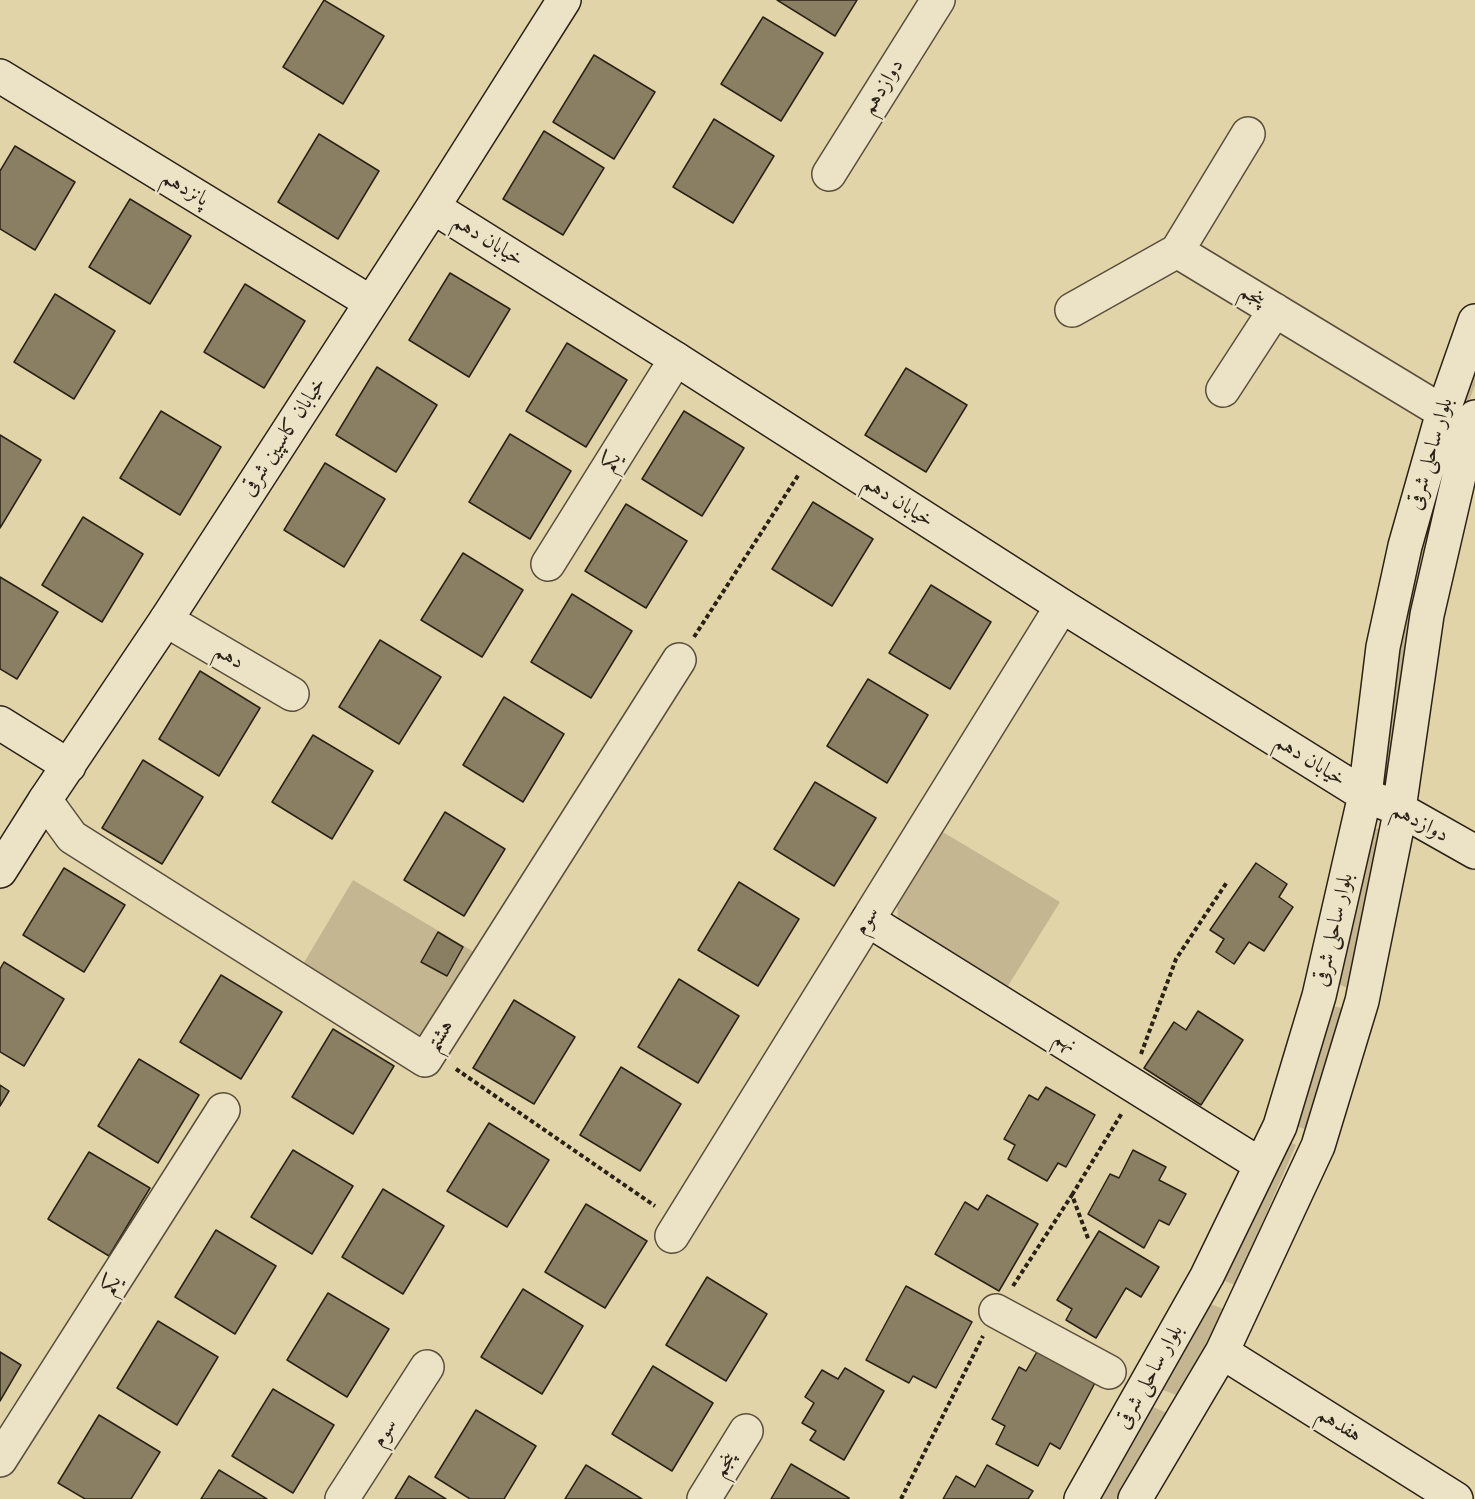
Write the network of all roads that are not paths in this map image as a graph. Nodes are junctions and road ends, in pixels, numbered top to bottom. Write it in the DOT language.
graph roads {
  1 [pos="564,0"];
  2 [pos="938,0"];
  3 [pos="0,76"];
  4 [pos="1248,134"];
  5 [pos="829,174"];
  6 [pos="433,207"];
  7 [pos="1177,250"];
  8 [pos="370,302"];
  9 [pos="1072,310"];
  10 [pos="1275,310"];
  11 [pos="1475,321"];
  12 [pos="676,359"];
  13 [pos="1223,390"];
  14 [pos="1443,412"];
  15 [pos="1475,417"];
  16 [pos="548,564"];
  17 [pos="1062,606"];
  18 [pos="166,620"];
  19 [pos="679,660"];
  20 [pos="292,694"];
  21 [pos="0,723"];
  22 [pos="69,766"];
  23 [pos="1365,795"];
  24 [pos="45,800"];
  25 [pos="1399,809"];
  26 [pos="72,837"];
  27 [pos="21,838"];
  28 [pos="1475,852"];
  29 [pos="0,871"];
  30 [pos="868,920"];
  31 [pos="223,1110"];
  32 [pos="1262,1165"];
  33 [pos="676,1230"];
  34 [pos="996,1311"];
  35 [pos="1222,1352"];
  36 [pos="1160,1359"];
  37 [pos="427,1367"];
  38 [pos="1109,1372"];
  39 [pos="1129,1416"];
  40 [pos="746,1431"];
  41 [pos="0,1460"];
  42 [pos="342,1499"];
  43 [pos="704,1499"];
  44 [pos="1080,1499"];
  45 [pos="1135,1499"];
  46 [pos="1456,1499"];
  1 -- 6 [label="street, خیابان کاسپین شرقی"];
  2 -- 5 [label="street, دوازدهم"];
  3 -- 8 [label="street, پانزدهم"];
  4 -- 7 [label="street"];
  6 -- 8 [label="street, خیابان کاسپین شرقی"];
  6 -- 12 [label="street, خیابان دهم"];
  7 -- 9 [label="street"];
  7 -- 10 [label="street, پنجم"];
  8 -- 18 [label="street, خیابان کاسپین شرقی"];
  10 -- 13 [label="street"];
  10 -- 14 [label="street, پنجم"];
  11 -- 14 [label="street, بلوار ساحلی شرقی"];
  12 -- 16 [label="street, یکم"];
  12 -- 17 [label="street, خیابان دهم"];
  14 -- 23 [label="street, بلوار ساحلی شرقی"];
  15 -- 25 [label="street, بلوار ساحلی شرقی"];
  17 -- 23 [label="street, خیابان دهم"];
  17 -- 30 [label="street, سوم"];
  18 -- 20 [label="street, دهم"];
  18 -- 22 [label="street, خیابان کاسپین شرقی"];
  19 -- 26 [label="street, هشتم"];
  21 -- 22 [label="street"];
  22 -- 24 [label="street, خیابان کاسپین شرقی"];
  23 -- 25 [label="street, دوازدهم"];
  23 -- 32 [label="street, بلوار ساحلی شرقی"];
  24 -- 26 [label="street"];
  24 -- 27 [label="street, خیابان کاسپین شرقی"];
  25 -- 28 [label="street, دوازدهم"];
  25 -- 35 [label="street, بلوار ساحلی شرقی"];
  26 -- 27 [label="street"];
  27 -- 29 [label="street, خیابان کاسپین شرقی"];
  30 -- 32 [label="street, نهم"];
  30 -- 33 [label="street, سوم"];
  31 -- 41 [label="street, یکم"];
  32 -- 36 [label="street, بلوار ساحلی شرقی"];
  34 -- 38 [label="street"];
  35 -- 45 [label="street, بلوار ساحلی شرقی"];
  35 -- 46 [label="street, هفدهم"];
  36 -- 38 [label="street"];
  36 -- 39 [label="street, بلوار ساحلی شرقی"];
  37 -- 42 [label="street, سوم"];
  38 -- 39 [label="street"];
  39 -- 44 [label="street, بلوار ساحلی شرقی"];
  40 -- 43 [label="street, پنجم"];
}
